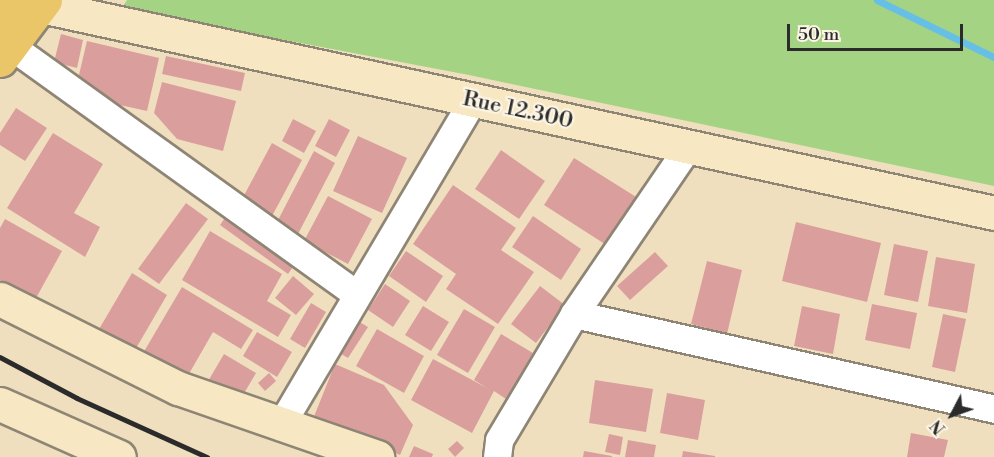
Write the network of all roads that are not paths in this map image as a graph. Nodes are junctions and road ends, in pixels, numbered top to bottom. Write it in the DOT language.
graph roads {
  1 [pos="33,2"];
  2 [pos="4,41"];
  3 [pos="473,100"];
  4 [pos="688,147"];
  5 [pos="994,213"];
  6 [pos="356,294"];
  7 [pos="0,299"];
  8 [pos="574,314"];
  9 [pos="0,404"];
  10 [pos="994,409"];
  11 [pos="280,426"];
  12 [pos="119,457"];
  13 [pos="377,457"];
  14 [pos="497,457"];
  1 -- 2 [label="main road"];
  1 -- 3 [label="street, Rue 12.300"];
  2 -- 6 [label="street"];
  3 -- 4 [label="street, Rue 12.300"];
  3 -- 6 [label="street"];
  4 -- 5 [label="street, Rue 12.300"];
  4 -- 8 [label="street"];
  6 -- 11 [label="street"];
  7 -- 11 [label="street"];
  8 -- 10 [label="street"];
  8 -- 14 [label="street"];
  9 -- 12 [label="street"];
  11 -- 13 [label="street"];
}
